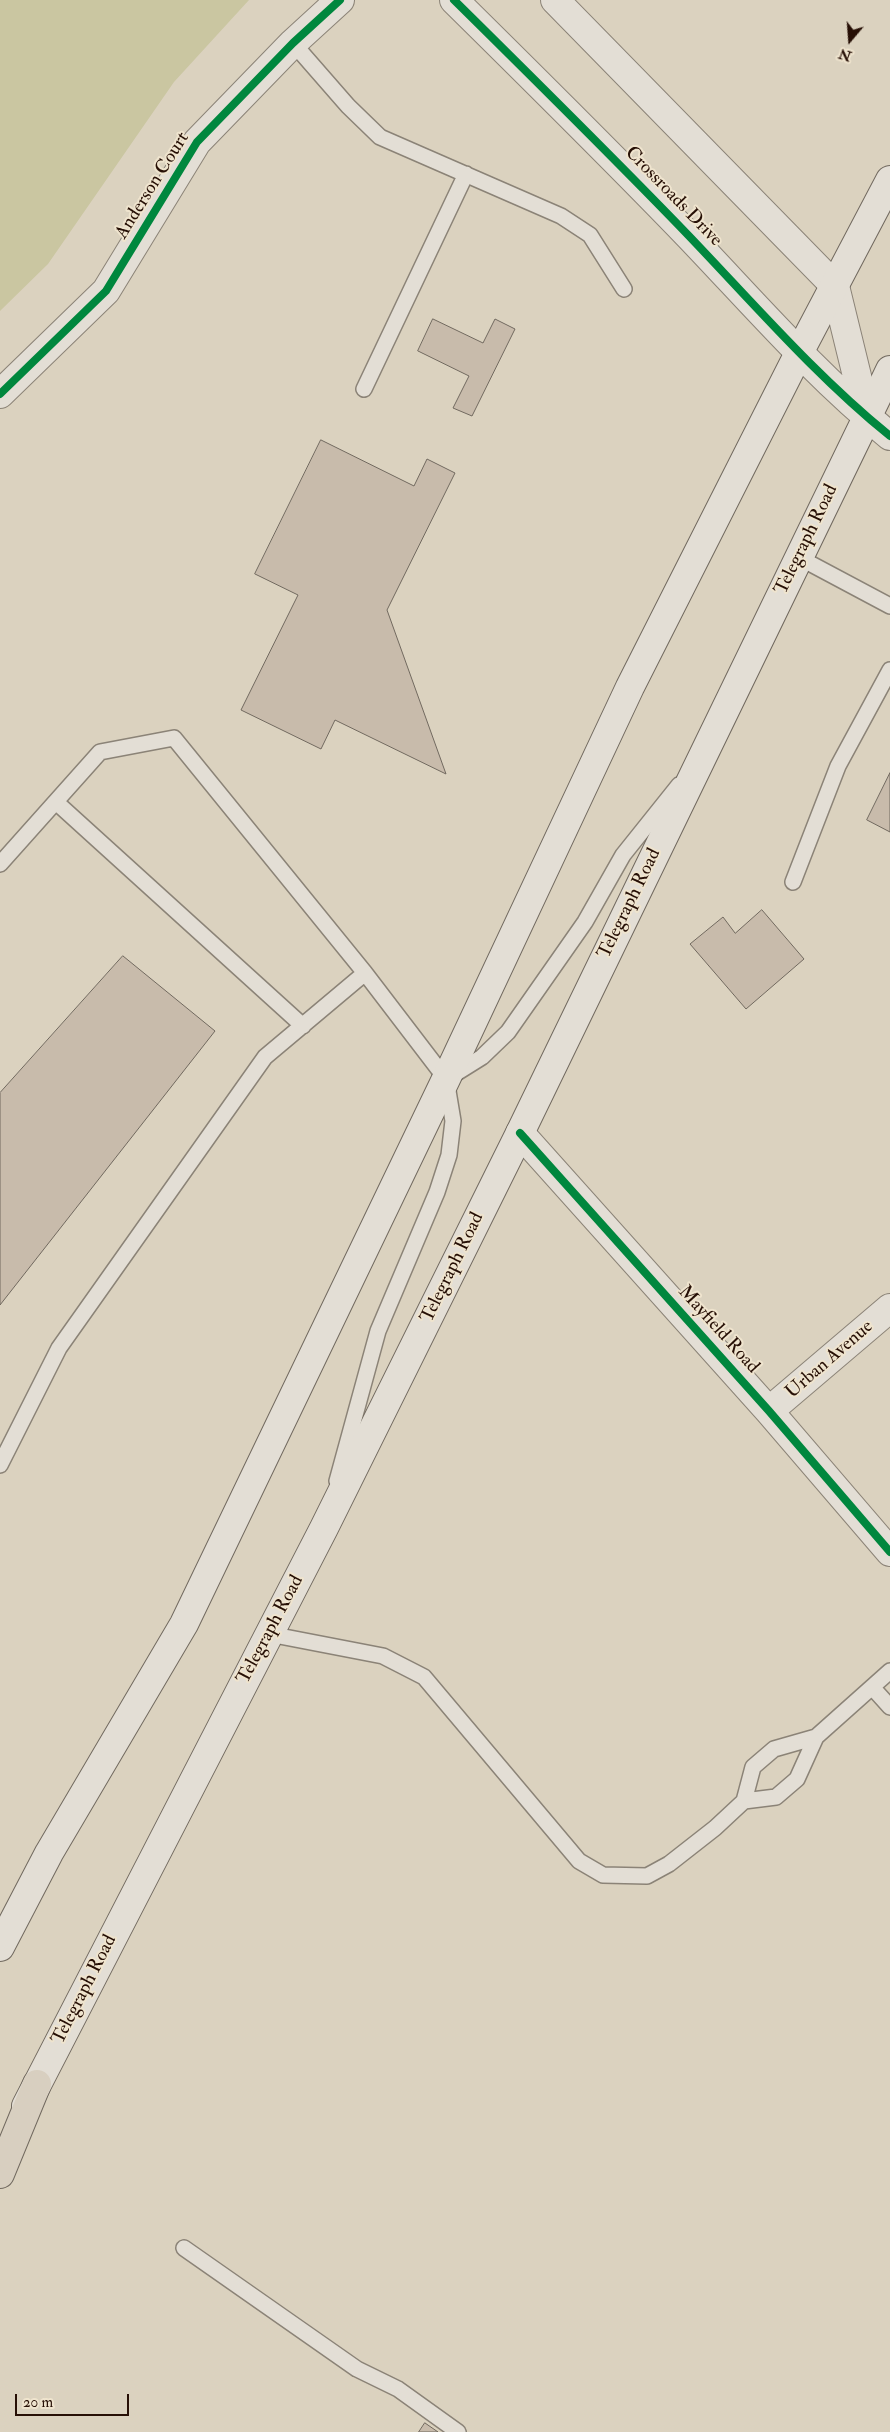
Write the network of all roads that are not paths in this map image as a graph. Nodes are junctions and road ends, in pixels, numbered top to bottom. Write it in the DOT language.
graph roads {
  1 [pos="340,0"];
  2 [pos="454,0"];
  3 [pos="555,0"];
  4 [pos="293,43"];
  5 [pos="466,174"];
  6 [pos="890,180"];
  7 [pos="835,286"];
  8 [pos="624,289"];
  9 [pos="800,351"];
  10 [pos="890,370"];
  11 [pos="364,388"];
  12 [pos="0,394"];
  13 [pos="867,417"];
  14 [pos="890,436"];
  15 [pos="798,557"];
  16 [pos="890,606"];
  17 [pos="890,670"];
  18 [pos="702,756"];
  19 [pos="56,802"];
  20 [pos="0,864"];
  21 [pos="793,882"];
  22 [pos="365,973"];
  23 [pos="302,1026"];
  24 [pos="446,1079"];
  25 [pos="520,1133"];
  26 [pos="890,1308"];
  27 [pos="770,1412"];
  28 [pos="0,1465"];
  29 [pos="324,1528"];
  30 [pos="890,1552"];
  31 [pos="269,1634"];
  32 [pos="890,1671"];
  33 [pos="872,1687"];
  34 [pos="890,1707"];
  35 [pos="816,1737"];
  36 [pos="744,1801"];
  37 [pos="0,1947"];
  38 [pos="37,2084"];
  39 [pos="0,2159"];
  40 [pos="0,2174"];
  41 [pos="184,2248"];
  42 [pos="458,2432"];
  1 -- 4 [label="main road, Anderson Court"];
  2 -- 9 [label="main road, Crossroads Drive"];
  3 -- 7 [label="main road"];
  4 -- 5 [label="lane"];
  4 -- 12 [label="main road, Anderson Court"];
  5 -- 8 [label="lane"];
  5 -- 11 [label="lane"];
  6 -- 7 [label="main road"];
  7 -- 9 [label="main road"];
  7 -- 13 [label="main road"];
  9 -- 13 [label="main road, Crossroads Drive"];
  9 -- 24 [label="main road"];
  10 -- 13 [label="main road, Telegraph Road"];
  13 -- 14 [label="main road, Crossroads Drive"];
  13 -- 15 [label="main road, Telegraph Road"];
  15 -- 16 [label="lane"];
  15 -- 18 [label="main road, Telegraph Road"];
  17 -- 21 [label="lane"];
  18 -- 24 [label="lane"];
  18 -- 25 [label="main road, Telegraph Road"];
  19 -- 20 [label="lane"];
  19 -- 22 [label="lane"];
  19 -- 23 [label="lane"];
  22 -- 23 [label="lane"];
  22 -- 24 [label="lane"];
  23 -- 28 [label="lane"];
  24 -- 29 [label="lane"];
  24 -- 37 [label="main road"];
  25 -- 27 [label="main road, Mayfield Road"];
  25 -- 29 [label="main road, Telegraph Road"];
  26 -- 27 [label="main road, Urban Avenue"];
  27 -- 30 [label="main road, Mayfield Road"];
  29 -- 31 [label="main road, Telegraph Road"];
  31 -- 36 [label="lane"];
  31 -- 38 [label="main road, Telegraph Road"];
  32 -- 33 [label="lane"];
  33 -- 34 [label="lane"];
  33 -- 35 [label="lane"];
  35 -- 36 [label="lane"];
  35 -- 36 [label="lane"];
  38 -- 39 [label="main road, Telegraph Road"];
  38 -- 40 [label="highway"];
  41 -- 42 [label="lane"];
}
